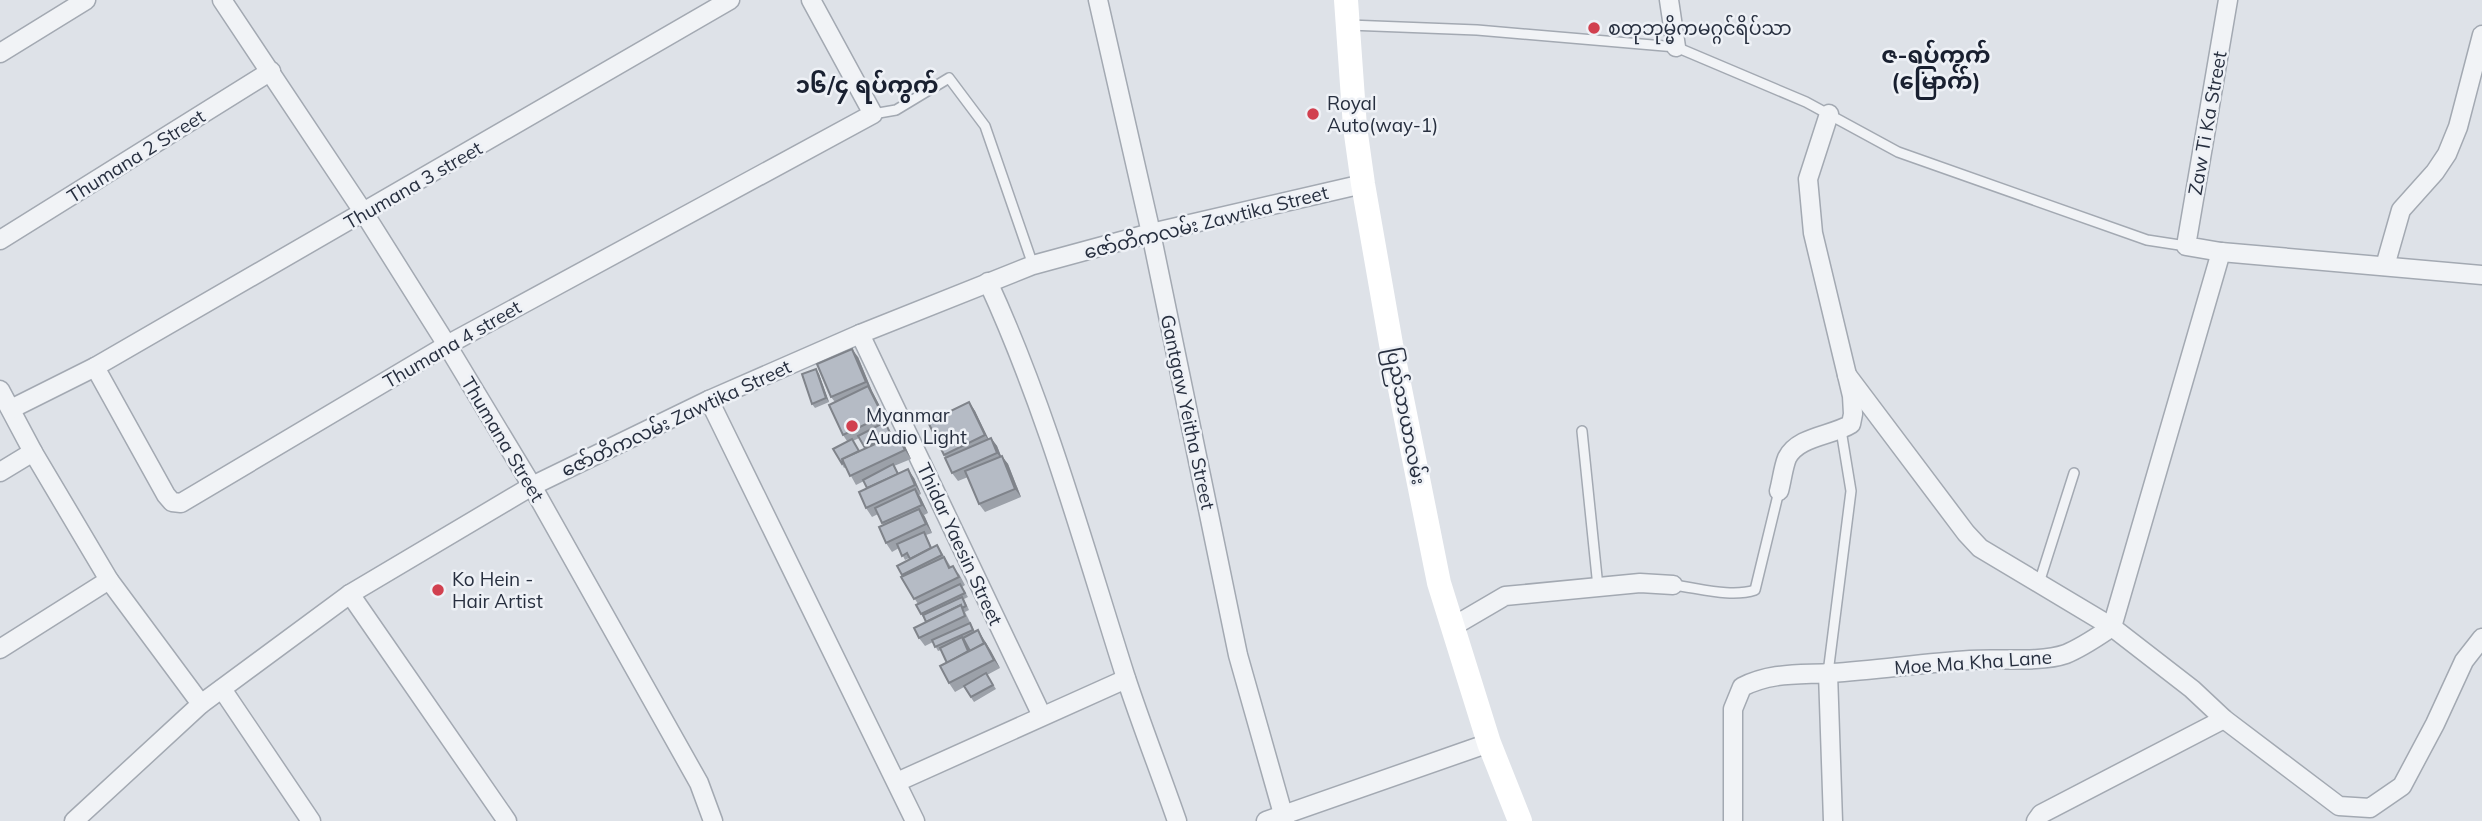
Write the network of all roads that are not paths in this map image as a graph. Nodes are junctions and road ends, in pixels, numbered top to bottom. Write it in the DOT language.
graph roads {
  1 [pos="86,0"];
  2 [pos="222,0"];
  3 [pos="730,0"];
  4 [pos="811,0"];
  5 [pos="1098,0"];
  6 [pos="1669,0"];
  7 [pos="2228,0"];
  8 [pos="1347,12"];
  9 [pos="2482,35"];
  10 [pos="1676,47"];
  11 [pos="0,53"];
  12 [pos="271,71"];
  13 [pos="873,114"];
  14 [pos="1829,114"];
  15 [pos="1363,184"];
  16 [pos="364,213"];
  17 [pos="1151,233"];
  18 [pos="0,240"];
  19 [pos="2186,246"];
  20 [pos="2221,252"];
  21 [pos="1033,265"];
  22 [pos="2385,266"];
  23 [pos="2482,275"];
  24 [pos="988,282"];
  25 [pos="860,334"];
  26 [pos="447,345"];
  27 [pos="95,367"];
  28 [pos="1847,374"];
  29 [pos="0,390"];
  30 [pos="709,400"];
  31 [pos="11,409"];
  32 [pos="1841,430"];
  33 [pos="1582,431"];
  34 [pos="33,452"];
  35 [pos="0,472"];
  36 [pos="2074,473"];
  37 [pos="532,486"];
  38 [pos="1779,491"];
  39 [pos="110,580"];
  40 [pos="2039,583"];
  41 [pos="1674,584"];
  42 [pos="1598,587"];
  43 [pos="350,594"];
  44 [pos="1452,627"];
  45 [pos="2112,627"];
  46 [pos="2482,638"];
  47 [pos="0,649"];
  48 [pos="1828,673"];
  49 [pos="1126,679"];
  50 [pos="222,689"];
  51 [pos="201,704"];
  52 [pos="1042,716"];
  53 [pos="2224,719"];
  54 [pos="1489,743"];
  55 [pos="897,782"];
  56 [pos="1278,819"];
  57 [pos="74,821"];
  58 [pos="311,821"];
  59 [pos="507,821"];
  60 [pos="713,821"];
  61 [pos="915,821"];
  62 [pos="1177,821"];
  63 [pos="1520,821"];
  64 [pos="1733,821"];
  65 [pos="1833,821"];
  66 [pos="2036,821"];
  1 -- 11 [label="street"];
  2 -- 12 [label="street, Thumana Street"];
  3 -- 16 [label="street, Thumana 3 street"];
  4 -- 13 [label="street"];
  5 -- 17 [label="street, Gantgaw Yeitha Street"];
  6 -- 10 [label="street"];
  7 -- 19 [label="street, Zaw Ti Ka Street"];
  8 -- 10 [label="lane"];
  8 -- 15 [label="street, ပြည်သာယာလမ်း"];
  9 -- 22 [label="street"];
  10 -- 14 [label="lane"];
  12 -- 16 [label="street, Thumana Street"];
  12 -- 18 [label="street, Thumana 2 Street"];
  13 -- 21 [label="lane"];
  13 -- 26 [label="street, Thumana 4 street"];
  14 -- 19 [label="lane"];
  14 -- 28 [label="street"];
  15 -- 17 [label="street, ဇော်တိကလမ်း Zawtika Street"];
  15 -- 44 [label="street, ပြည်သာယာလမ်း"];
  16 -- 26 [label="street, Thumana Street"];
  16 -- 27 [label="street, Thumana 3 street"];
  17 -- 21 [label="street, ဇော်တိကလမ်း Zawtika Street"];
  17 -- 56 [label="street, Gantgaw Yeitha Street"];
  19 -- 20 [label="street"];
  20 -- 22 [label="street"];
  20 -- 45 [label="street"];
  21 -- 24 [label="street, ဇော်တိကလမ်း Zawtika Street"];
  22 -- 23 [label="street"];
  24 -- 25 [label="street, ဇော်တိကလမ်း Zawtika Street"];
  24 -- 49 [label="street"];
  25 -- 30 [label="street, ဇော်တိကလမ်း Zawtika Street"];
  25 -- 52 [label="street, Thidar Yaesin Street"];
  26 -- 27 [label="street, Thumana 4 street"];
  26 -- 37 [label="street, Thumana Street"];
  27 -- 31 [label="street, Thumana 3 street"];
  28 -- 32 [label="street"];
  28 -- 40 [label="street"];
  29 -- 31 [label="street"];
  30 -- 37 [label="street, ဇော်တိကလမ်း Zawtika Street"];
  30 -- 55 [label="street"];
  31 -- 34 [label="street"];
  32 -- 38 [label="street"];
  32 -- 48 [label="lane"];
  33 -- 42 [label="lane"];
  34 -- 35 [label="street"];
  34 -- 39 [label="street"];
  36 -- 40 [label="lane"];
  37 -- 43 [label="street, ဇော်တိကလမ်း Zawtika Street"];
  37 -- 60 [label="street, Thumana Street"];
  38 -- 41 [label="lane"];
  39 -- 47 [label="street"];
  39 -- 51 [label="street"];
  40 -- 45 [label="street"];
  41 -- 42 [label="street"];
  42 -- 44 [label="street"];
  43 -- 50 [label="street, ဇော်တိကလမ်း Zawtika Street"];
  43 -- 59 [label="street"];
  44 -- 54 [label="street, ပြည်သာယာလမ်း"];
  45 -- 48 [label="street, Moe Ma Kha Lane"];
  45 -- 53 [label="street"];
  46 -- 53 [label="street"];
  48 -- 64 [label="street, Moe Ma Kha Lane"];
  48 -- 65 [label="street"];
  49 -- 52 [label="street"];
  49 -- 62 [label="street"];
  50 -- 51 [label="street, ဇော်တိကလမ်း Zawtika Street"];
  50 -- 58 [label="street"];
  51 -- 57 [label="street, ဇော်တိကလမ်း Zawtika Street"];
  52 -- 55 [label="street"];
  53 -- 66 [label="street"];
  54 -- 56 [label="street"];
  54 -- 63 [label="street, ပြည်သာယာလမ်း"];
  55 -- 61 [label="street"];
}
